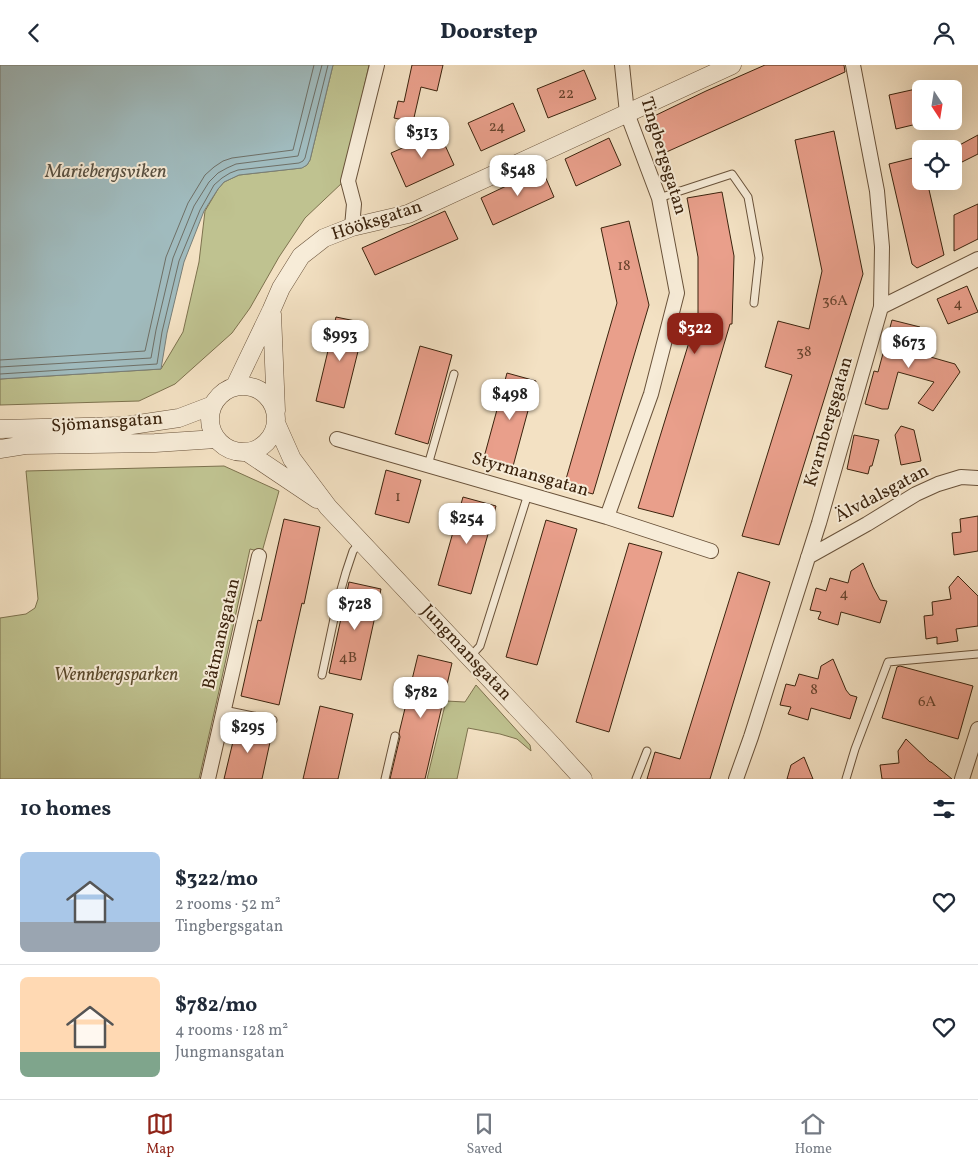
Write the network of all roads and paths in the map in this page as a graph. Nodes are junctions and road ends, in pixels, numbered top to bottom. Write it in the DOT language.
graph roads {
  1 [pos="377,65"];
  2 [pos="622,65"];
  3 [pos="732,65"];
  4 [pos="853,65"];
  5 [pos="627,113"];
  6 [pos="659,198"];
  7 [pos="352,227"];
  8 [pos="978,259"];
  9 [pos="754,303"];
  10 [pos="881,307"];
  11 [pos="271,311"];
  12 [pos="454,374"];
  13 [pos="235,386"];
  14 [pos="213,405"];
  15 [pos="276,419"];
  16 [pos="0,429"];
  17 [pos="216,439"];
  18 [pos="337,439"];
  19 [pos="0,443"];
  20 [pos="25,445"];
  21 [pos="0,449"];
  22 [pos="247,452"];
  23 [pos="428,465"];
  24 [pos="978,478"];
  25 [pos="528,494"];
  26 [pos="328,507"];
  27 [pos="607,517"];
  28 [pos="360,542"];
  29 [pos="711,551"];
  30 [pos="259,556"];
  31 [pos="808,557"];
  32 [pos="978,654"];
  33 [pos="470,658"];
  34 [pos="322,675"];
  35 [pos="224,711"];
  36 [pos="274,720"];
  37 [pos="978,729"];
  38 [pos="395,736"];
  39 [pos="647,751"];
  40 [pos="208,779"];
  41 [pos="385,779"];
  42 [pos="583,779"];
  43 [pos="636,779"];
  44 [pos="736,779"];
  45 [pos="846,779"];
  46 [pos="962,779"];
  1 -- 7 [label="street"];
  2 -- 5 [label="street, Tingbergsgatan"];
  3 -- 5 [label="street, Hööksgatan"];
  4 -- 10 [label="street, Kvarnbergsgatan"];
  5 -- 6 [label="street, Tingbergsgatan"];
  5 -- 7 [label="street, Hööksgatan"];
  6 -- 9 [label="lane"];
  6 -- 27 [label="street, Tingbergsgatan"];
  7 -- 11 [label="street, Hööksgatan"];
  8 -- 10 [label="street"];
  10 -- 31 [label="street, Kvarnbergsgatan"];
  11 -- 13 [label="street, Hööksgatan"];
  11 -- 15 [label="street, Hööksgatan"];
  12 -- 23 [label="lane"];
  13 -- 14 [label="street"];
  13 -- 15 [label="street"];
  14 -- 16 [label="street, Sjömansgatan"];
  14 -- 17 [label="street"];
  15 -- 22 [label="street"];
  15 -- 26 [label="street, Jungmansgatan"];
  17 -- 20 [label="street, Sjömansgatan"];
  17 -- 22 [label="street"];
  18 -- 23 [label="street, Styrmansgatan"];
  19 -- 20 [label="lane, Sjömansgatan"];
  20 -- 21 [label="street, Sjömansgatan"];
  22 -- 26 [label="street, Jungmansgatan"];
  23 -- 25 [label="street, Styrmansgatan"];
  24 -- 31 [label="street, Älvdalsgatan"];
  25 -- 27 [label="street, Styrmansgatan"];
  25 -- 33 [label="lane"];
  26 -- 28 [label="street, Jungmansgatan"];
  27 -- 29 [label="street, Styrmansgatan"];
  28 -- 33 [label="street, Jungmansgatan"];
  28 -- 34 [label="lane"];
  30 -- 35 [label="street, Båtmansgatan"];
  31 -- 44 [label="street, Kvarnbergsgatan"];
  32 -- 45 [label="lane"];
  33 -- 42 [label="street, Jungmansgatan"];
  35 -- 36 [label="lane"];
  35 -- 40 [label="street, Båtmansgatan"];
  37 -- 46 [label="street"];
  38 -- 41 [label="lane"];
  39 -- 43 [label="lane"];
}
